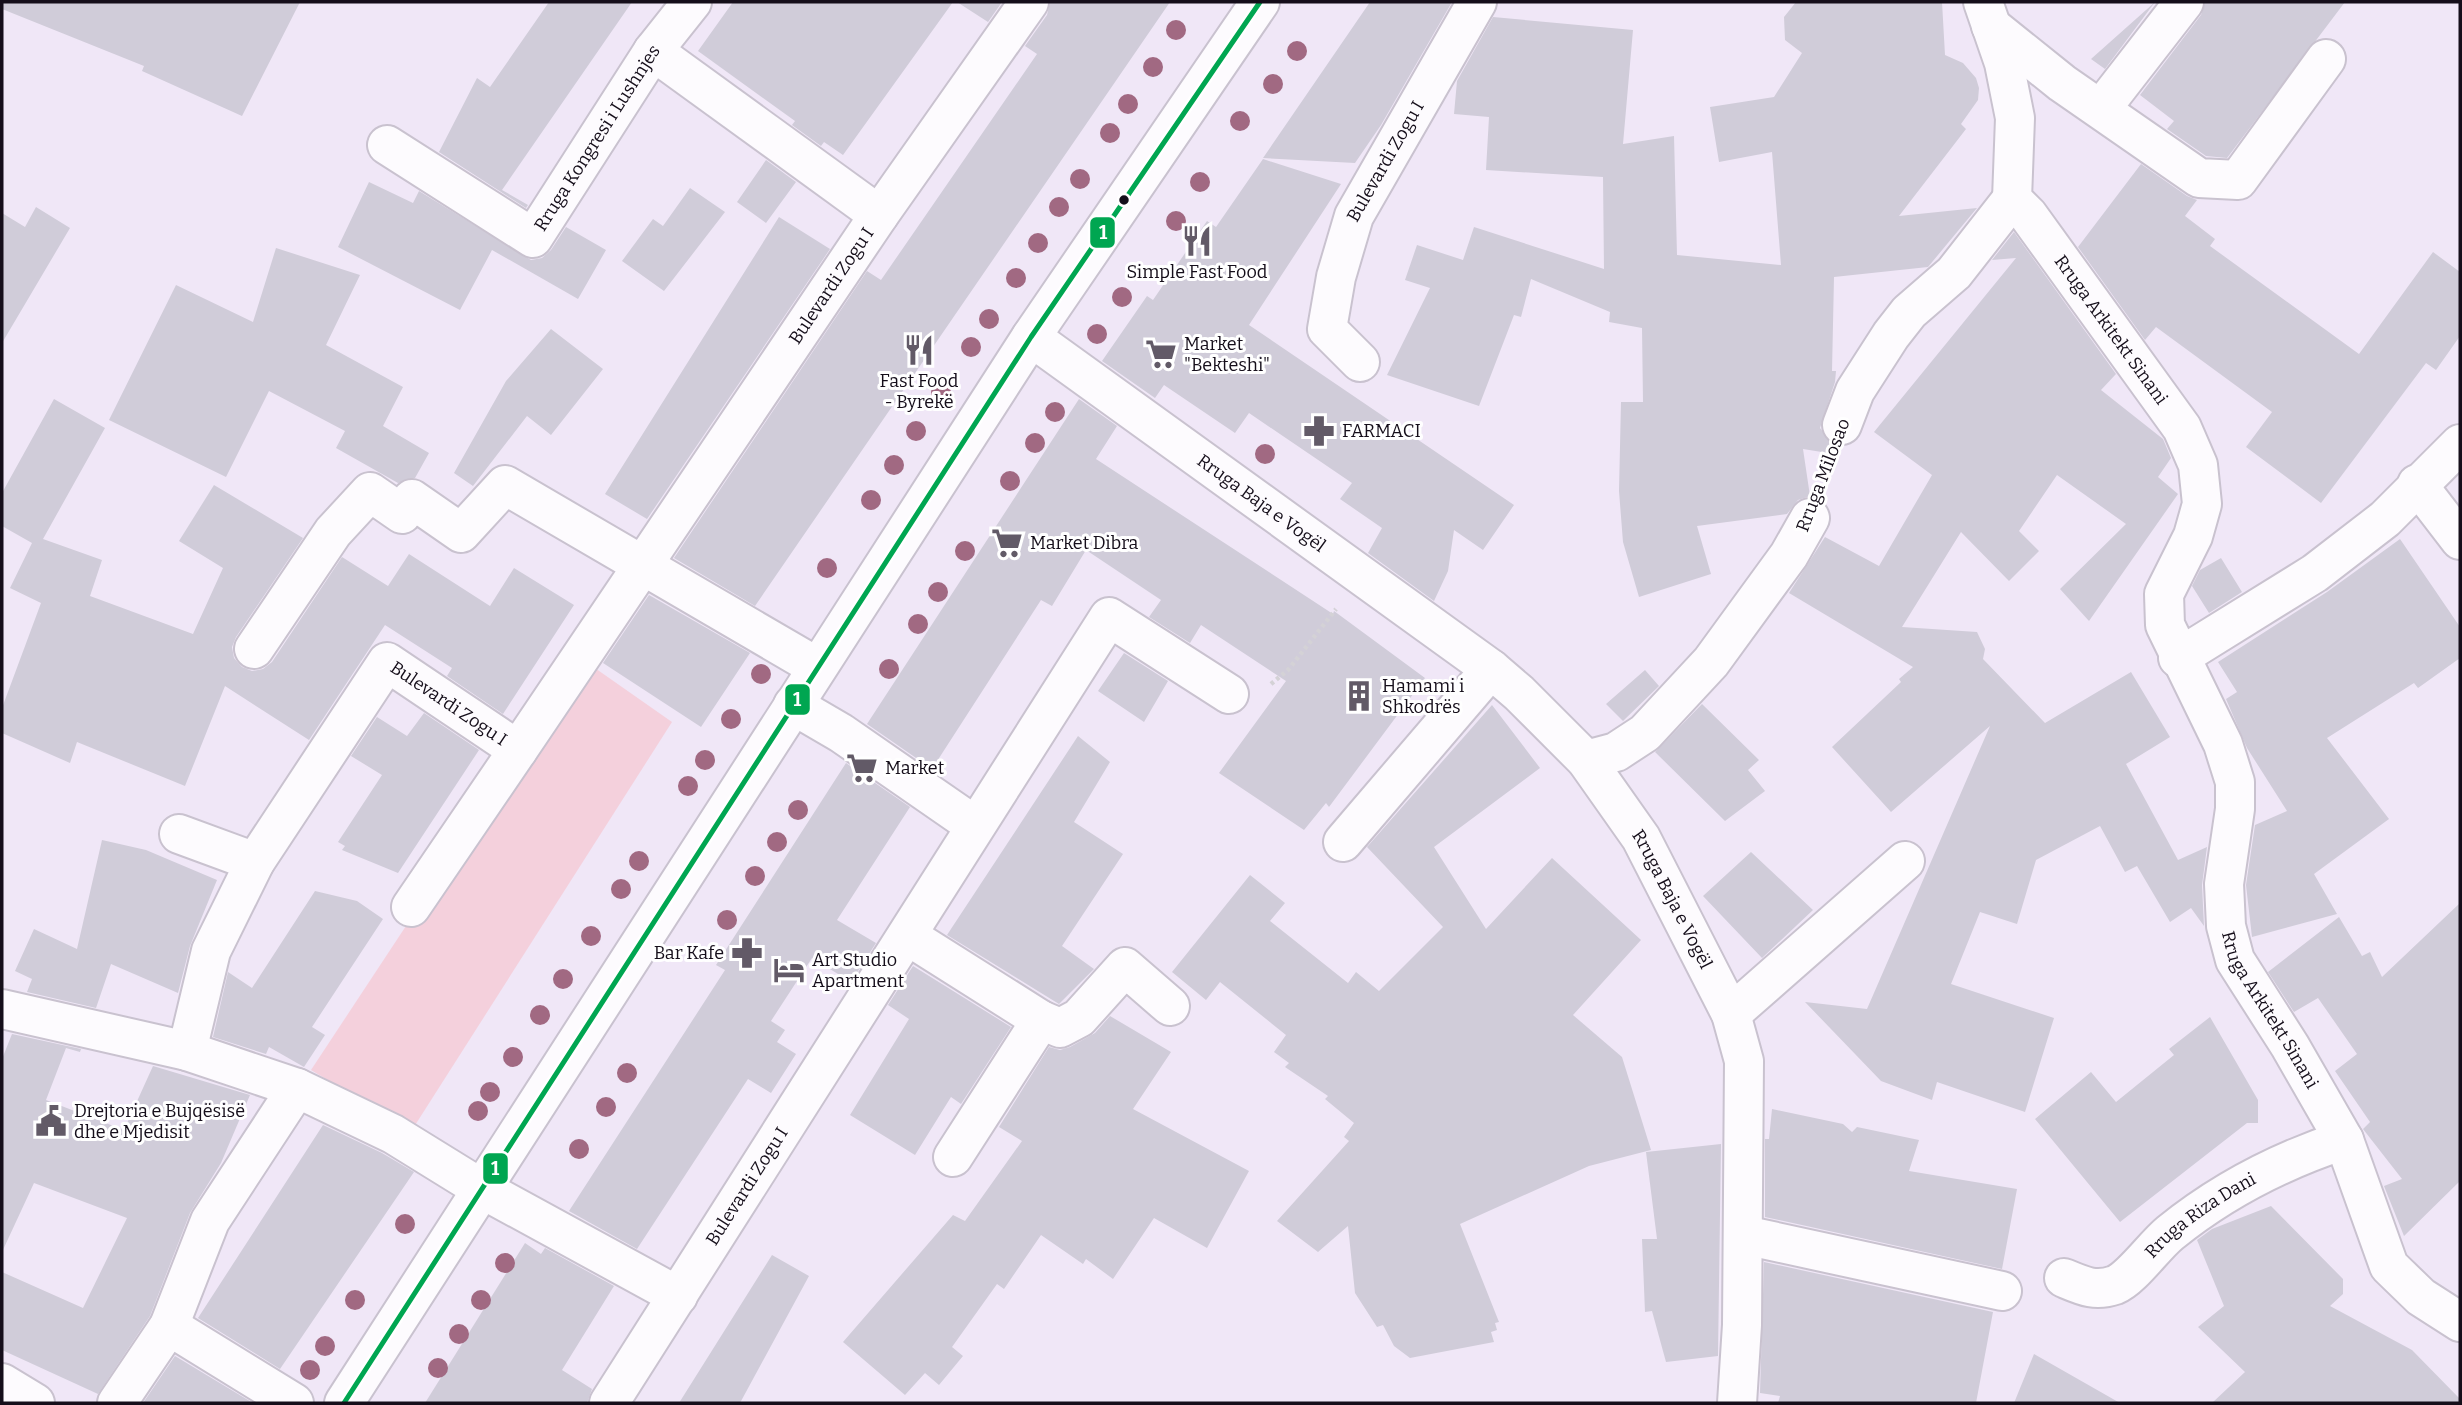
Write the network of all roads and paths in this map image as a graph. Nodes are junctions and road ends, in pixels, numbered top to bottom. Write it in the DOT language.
graph roads {
  1 [pos="692,2"];
  2 [pos="1029,2"];
  3 [pos="1260,2"];
  4 [pos="1477,2"];
  5 [pos="2184,2"];
  6 [pos="1987,14"];
  7 [pos="653,51"];
  8 [pos="2326,59"];
  9 [pos="2101,109"];
  10 [pos="387,145"];
  11 [pos="2012,199"];
  12 [pos="879,215"];
  13 [pos="1031,337"];
  14 [pos="1360,362"];
  15 [pos="1842,425"];
  16 [pos="2460,444"];
  17 [pos="2417,484"];
  18 [pos="1810,518"];
  19 [pos="2460,540"];
  20 [pos="641,565"];
  21 [pos="1362,576"];
  22 [pos="254,649"];
  23 [pos="2178,658"];
  24 [pos="817,667"];
  25 [pos="1491,669"];
  26 [pos="1229,694"];
  27 [pos="793,705"];
  28 [pos="518,750"];
  29 [pos="1586,760"];
  30 [pos="974,825"];
  31 [pos="179,834"];
  32 [pos="1343,842"];
  33 [pos="1905,861"];
  34 [pos="255,862"];
  35 [pos="411,908"];
  36 [pos="908,936"];
  37 [pos="1170,1006"];
  38 [pos="2,1009"];
  39 [pos="1731,1014"];
  40 [pos="1041,1020"];
  41 [pos="187,1051"];
  42 [pos="297,1088"];
  43 [pos="2344,1140"];
  44 [pos="953,1157"];
  45 [pos="482,1189"];
  46 [pos="1744,1236"];
  47 [pos="2064,1278"];
  48 [pos="2002,1291"];
  49 [pos="678,1296"];
  50 [pos="2460,1322"];
  51 [pos="169,1326"];
  52 [pos="2,1382"];
  53 [pos="615,1401"];
  54 [pos="35,1403"];
  55 [pos="117,1403"];
  56 [pos="294,1403"];
  57 [pos="344,1403"];
  58 [pos="1737,1403"];
  1 -- 7 [label="street, Rruga Kongresi i Lushnjes"];
  2 -- 12 [label="street, Bulevardi Zogu I"];
  3 -- 13 [label="street"];
  4 -- 14 [label="street, Bulevardi Zogu I"];
  5 -- 9 [label="street"];
  6 -- 9 [label="street"];
  6 -- 11 [label="street"];
  7 -- 10 [label="street, Rruga Kongresi i Lushnjes"];
  7 -- 12 [label="street, Bulevardi Zogu I"];
  8 -- 9 [label="street"];
  11 -- 15 [label="street, Rruga Milosao"];
  11 -- 23 [label="street, Rruga Arkitekt Sinani"];
  12 -- 20 [label="street, Bulevardi Zogu I"];
  13 -- 21 [label="street, Rruga Baja e Vogël"];
  13 -- 24 [label="street"];
  16 -- 17 [label="street"];
  17 -- 19 [label="street"];
  17 -- 23 [label="street"];
  18 -- 29 [label="street, Rruga Milosao"];
  20 -- 22 [label="street"];
  20 -- 24 [label="street"];
  20 -- 28 [label="street, Bulevardi Zogu I"];
  21 -- 25 [label="street, Rruga Baja e Vogël"];
  21 -- 26 [label="path"];
  23 -- 43 [label="street, Rruga Arkitekt Sinani"];
  24 -- 27 [label="street"];
  25 -- 29 [label="street, Rruga Baja e Vogël"];
  25 -- 32 [label="street"];
  26 -- 30 [label="street, Bulevardi Zogu I"];
  27 -- 30 [label="street"];
  27 -- 45 [label="street"];
  28 -- 34 [label="street, Bulevardi Zogu I"];
  28 -- 35 [label="street, Bulevardi Zogu I"];
  29 -- 39 [label="street, Rruga Baja e Vogël"];
  30 -- 36 [label="street, Bulevardi Zogu I"];
  31 -- 34 [label="street"];
  33 -- 39 [label="street"];
  34 -- 41 [label="street, Bulevardi Zogu I"];
  36 -- 40 [label="street"];
  36 -- 49 [label="street, Bulevardi Zogu I"];
  37 -- 40 [label="street"];
  38 -- 41 [label="street"];
  39 -- 46 [label="street, Rruga Baja e Vogël"];
  40 -- 44 [label="street"];
  41 -- 42 [label="street"];
  42 -- 45 [label="street"];
  42 -- 51 [label="street"];
  43 -- 47 [label="street, Rruga Riza Dani"];
  43 -- 50 [label="street, Rruga Arkitekt Sinani"];
  45 -- 49 [label="street"];
  45 -- 57 [label="street"];
  46 -- 48 [label="street"];
  46 -- 58 [label="street, Rruga Baja e Vogël"];
  49 -- 53 [label="street, Bulevardi Zogu I"];
  51 -- 55 [label="street"];
  51 -- 56 [label="street"];
  52 -- 54 [label="street"];
}
